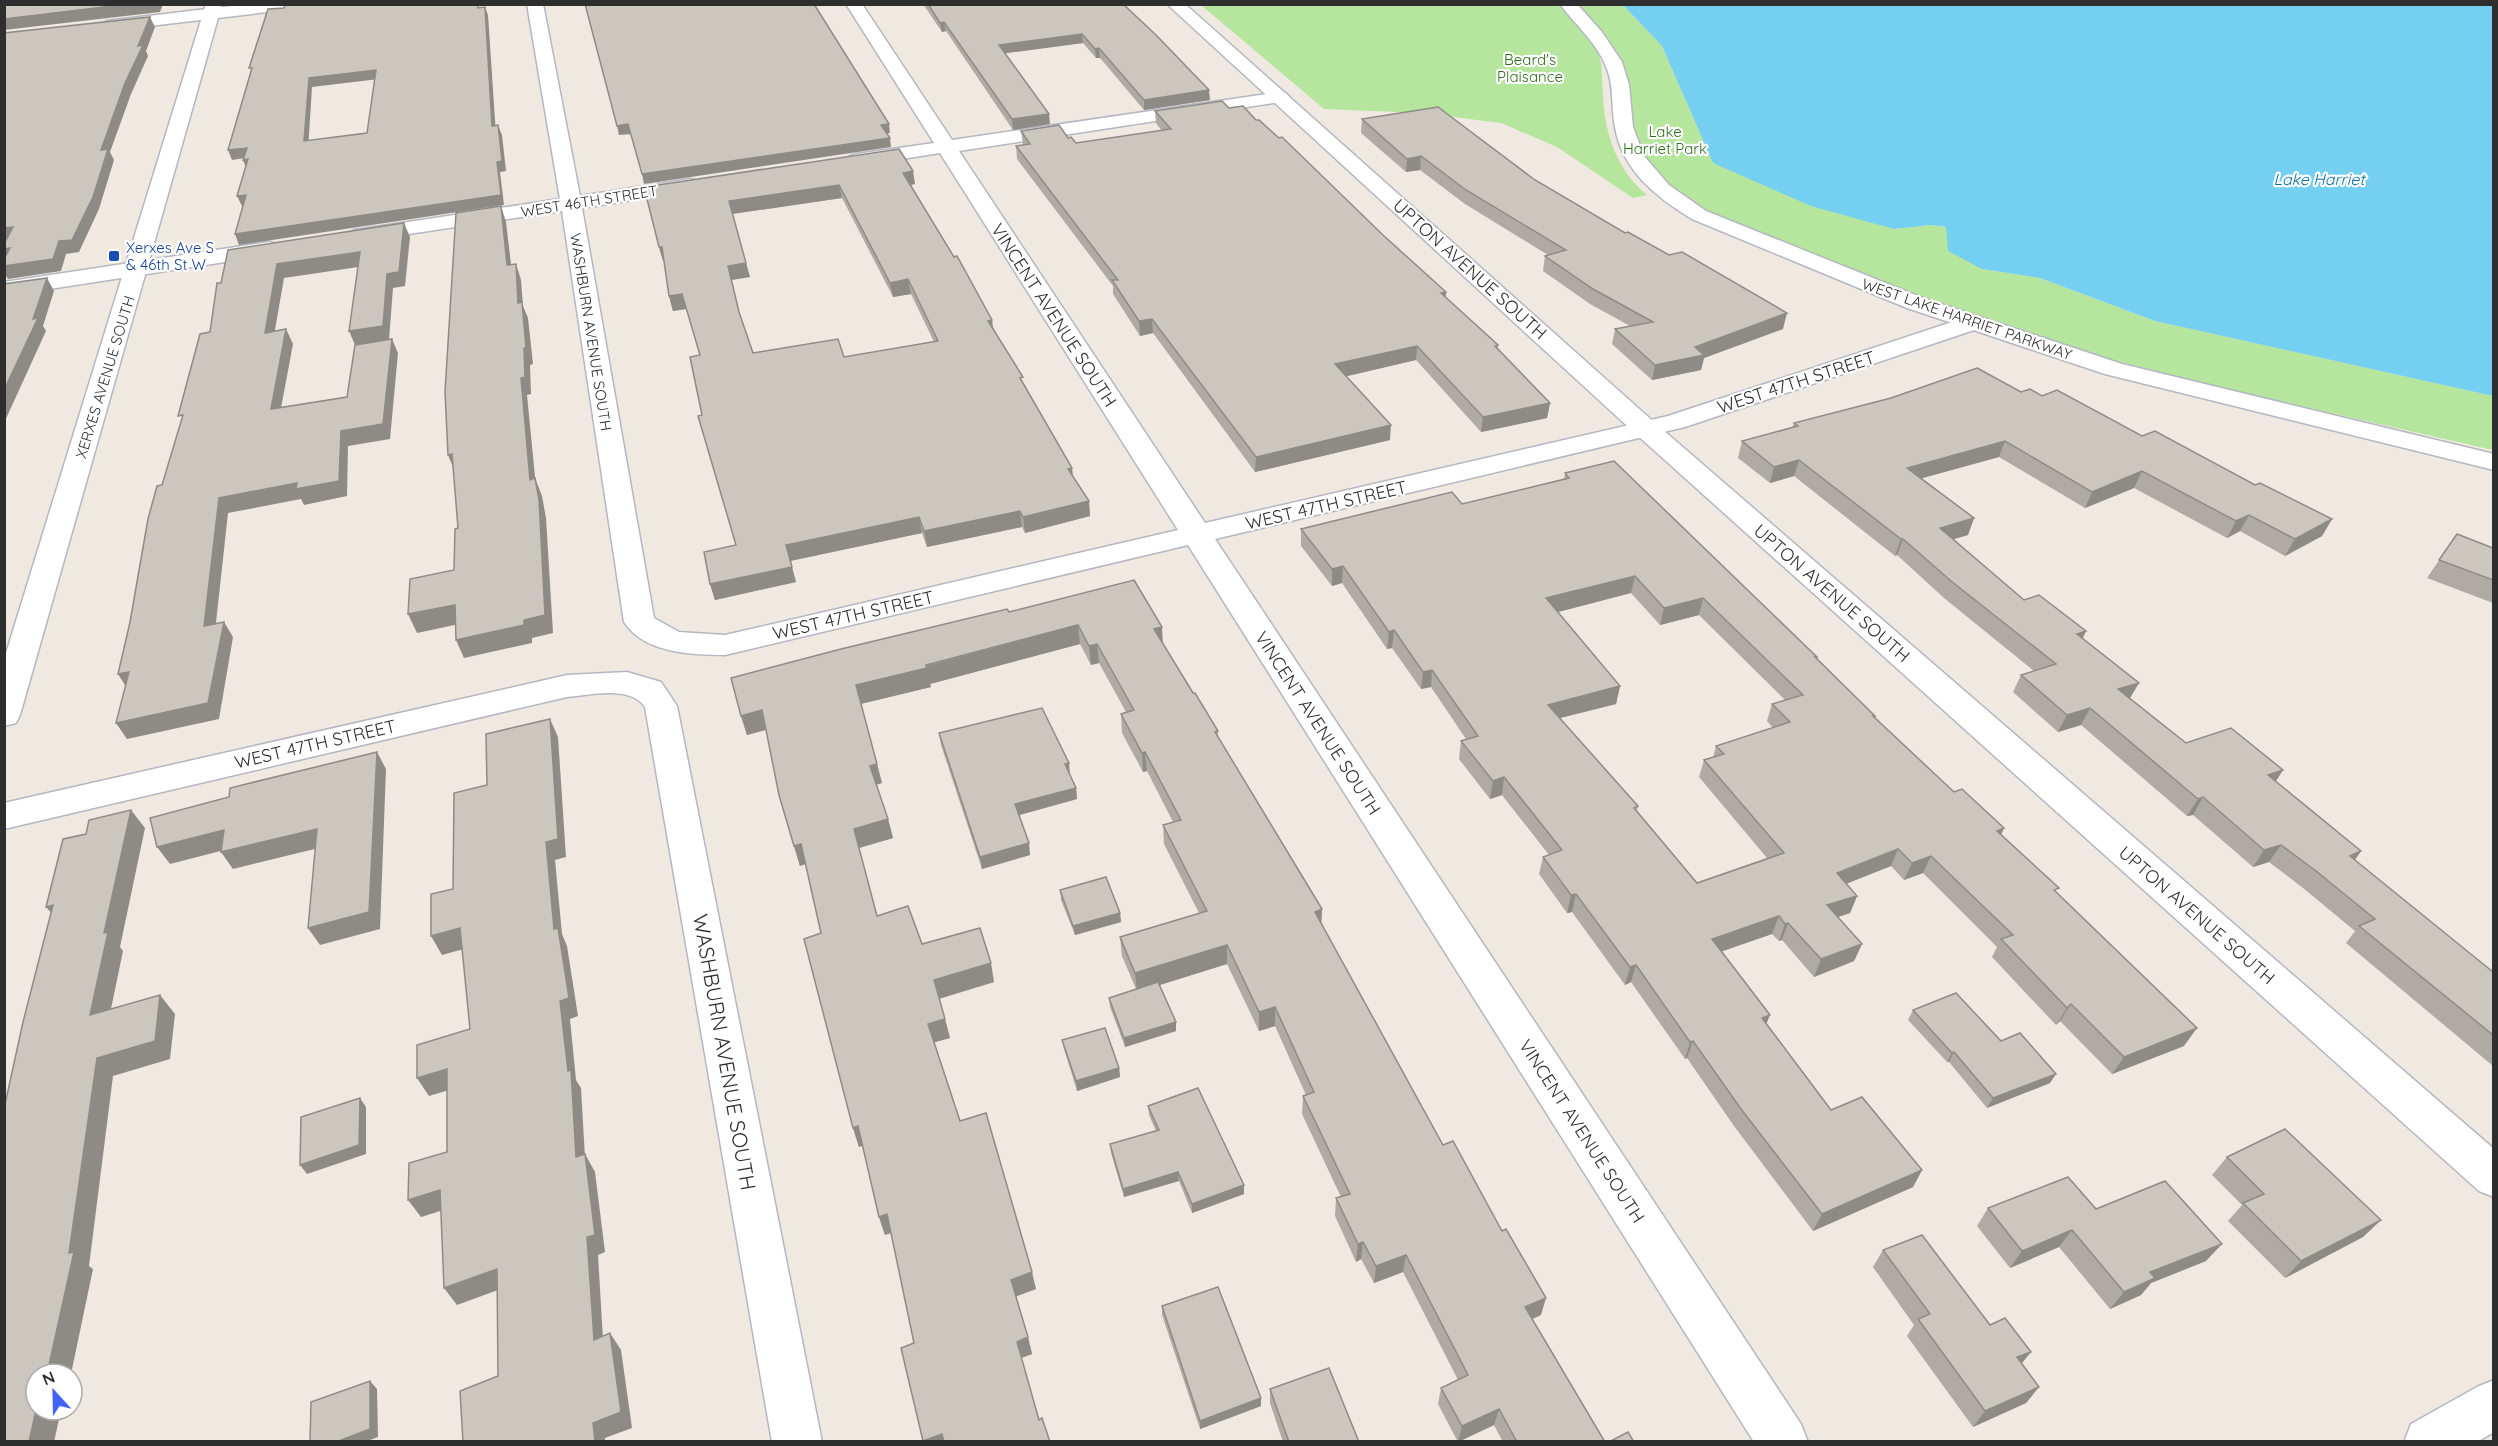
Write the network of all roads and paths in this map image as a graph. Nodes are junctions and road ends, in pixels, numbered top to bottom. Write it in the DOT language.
graph roads {
  1 [pos="293,4"];
  2 [pos="534,4"];
  3 [pos="854,4"];
  4 [pos="1175,4"];
  5 [pos="1568,4"];
  6 [pos="213,9"];
  7 [pos="94,27"];
  8 [pos="1280,97"];
  9 [pos="946,147"];
  10 [pos="840,162"];
  11 [pos="714,182"];
  12 [pos="571,204"];
  13 [pos="344,238"];
  14 [pos="286,247"];
  15 [pos="137,269"];
  16 [pos="4,289"];
  17 [pos="1972,324"];
  18 [pos="1646,429"];
  19 [pos="2493,462"];
  20 [pos="1196,535"];
  21 [pos="672,641"];
  22 [pos="627,683"];
  23 [pos="4,715"];
  24 [pos="4,816"];
  25 [pos="2493,1177"];
  26 [pos="2493,1404"];
  27 [pos="797,1442"];
  28 [pos="1783,1442"];
  29 [pos="2429,1442"];
  1 -- 6 [label="street"];
  2 -- 12 [label="street, WASHBURN AVENUE SOUTH"];
  3 -- 9 [label="street, VINCENT AVENUE SOUTH"];
  4 -- 8 [label="street, UPTON AVENUE SOUTH"];
  5 -- 17 [label="street, WEST LAKE HARRIET PARKWAY"];
  6 -- 7 [label="street"];
  6 -- 15 [label="street, XERXES AVENUE SOUTH"];
  8 -- 9 [label="street"];
  8 -- 18 [label="street, UPTON AVENUE SOUTH"];
  9 -- 10 [label="street"];
  9 -- 20 [label="street, VINCENT AVENUE SOUTH"];
  11 -- 12 [label="street, WEST 46TH STREET"];
  12 -- 13 [label="street, WEST 46TH STREET"];
  12 -- 21 [label="street, WASHBURN AVENUE SOUTH"];
  14 -- 15 [label="street"];
  15 -- 16 [label="street"];
  15 -- 23 [label="street, XERXES AVENUE SOUTH"];
  17 -- 18 [label="street, WEST 47TH STREET"];
  17 -- 19 [label="street, WEST LAKE HARRIET PARKWAY"];
  18 -- 20 [label="street, WEST 47TH STREET"];
  18 -- 25 [label="street, UPTON AVENUE SOUTH"];
  20 -- 21 [label="street, WEST 47TH STREET"];
  20 -- 28 [label="street, VINCENT AVENUE SOUTH"];
  22 -- 24 [label="street, WEST 47TH STREET"];
  22 -- 27 [label="street, WASHBURN AVENUE SOUTH"];
  26 -- 29 [label="street"];
}
